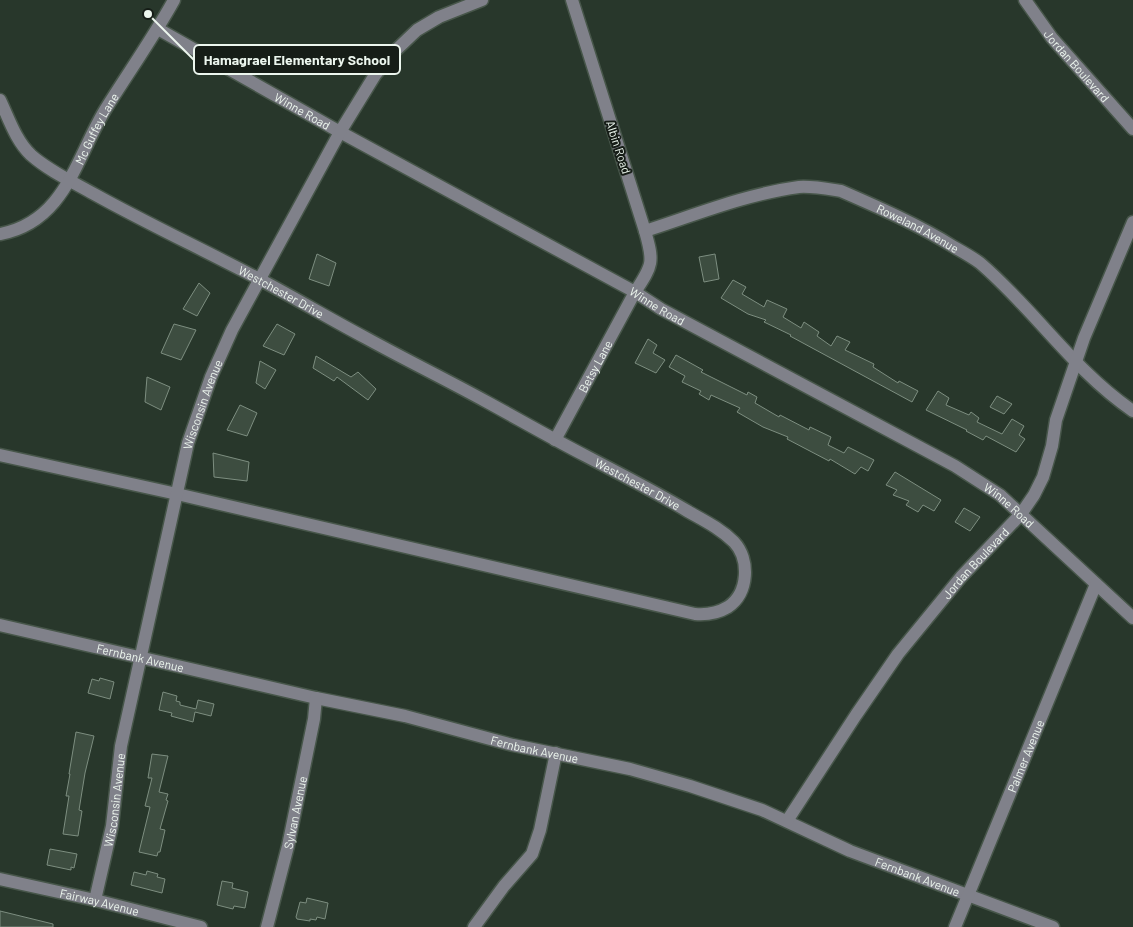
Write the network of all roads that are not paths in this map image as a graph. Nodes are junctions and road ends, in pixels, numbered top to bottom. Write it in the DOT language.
graph roads {
  1 [pos="174,0"];
  2 [pos="482,0"];
  3 [pos="572,0"];
  4 [pos="1025,0"];
  5 [pos="158,29"];
  6 [pos="0,100"];
  7 [pos="1133,129"];
  8 [pos="340,132"];
  9 [pos="70,180"];
  10 [pos="1133,222"];
  11 [pos="645,231"];
  12 [pos="0,234"];
  13 [pos="260,280"];
  14 [pos="635,292"];
  15 [pos="1076,364"];
  16 [pos="1133,411"];
  17 [pos="555,440"];
  18 [pos="0,455"];
  19 [pos="177,494"];
  20 [pos="1021,514"];
  21 [pos="1096,584"];
  22 [pos="1133,618"];
  23 [pos="0,625"];
  24 [pos="141,658"];
  25 [pos="316,698"];
  26 [pos="556,753"];
  27 [pos="787,821"];
  28 [pos="0,879"];
  29 [pos="968,895"];
  30 [pos="95,900"];
  31 [pos="200,927"];
  32 [pos="267,927"];
  33 [pos="474,927"];
  34 [pos="955,927"];
  35 [pos="1053,927"];
  1 -- 5 [label="street, Mc Guffey Lane"];
  2 -- 8 [label="street, Wisconsin Avenue"];
  3 -- 11 [label="street, Albin Road"];
  4 -- 7 [label="street, Jordan Boulevard"];
  5 -- 8 [label="street, Winne Road"];
  5 -- 9 [label="street, Mc Guffey Lane"];
  6 -- 9 [label="street, Westchester Drive"];
  8 -- 13 [label="street, Wisconsin Avenue"];
  8 -- 14 [label="street, Winne Road"];
  9 -- 12 [label="street, Mc Guffey Lane"];
  9 -- 13 [label="street, Westchester Drive"];
  10 -- 15 [label="street, Jordan Boulevard"];
  11 -- 14 [label="street, Albin Road"];
  11 -- 15 [label="street, Roweland Avenue"];
  13 -- 17 [label="street, Westchester Drive"];
  13 -- 19 [label="street, Wisconsin Avenue"];
  14 -- 17 [label="street, Betsy Lane"];
  14 -- 20 [label="street, Winne Road"];
  15 -- 16 [label="street, Roweland Avenue"];
  15 -- 20 [label="street, Jordan Boulevard"];
  17 -- 19 [label="street, Westchester Drive"];
  18 -- 19 [label="street"];
  19 -- 24 [label="street, Wisconsin Avenue"];
  20 -- 21 [label="street, Winne Road"];
  20 -- 27 [label="street, Jordan Boulevard"];
  21 -- 22 [label="street, Winne Road"];
  21 -- 29 [label="street, Palmer Avenue"];
  23 -- 24 [label="street, Fernbank Avenue"];
  24 -- 25 [label="street, Fernbank Avenue"];
  24 -- 30 [label="street, Wisconsin Avenue"];
  25 -- 26 [label="street, Fernbank Avenue"];
  25 -- 32 [label="street, Sylvan Avenue"];
  26 -- 27 [label="street, Fernbank Avenue"];
  26 -- 33 [label="street"];
  27 -- 29 [label="street, Fernbank Avenue"];
  28 -- 30 [label="street, Fairway Avenue"];
  29 -- 34 [label="street, Palmer Avenue"];
  29 -- 35 [label="street, Fernbank Avenue"];
  30 -- 31 [label="street, Fairway Avenue"];
}
